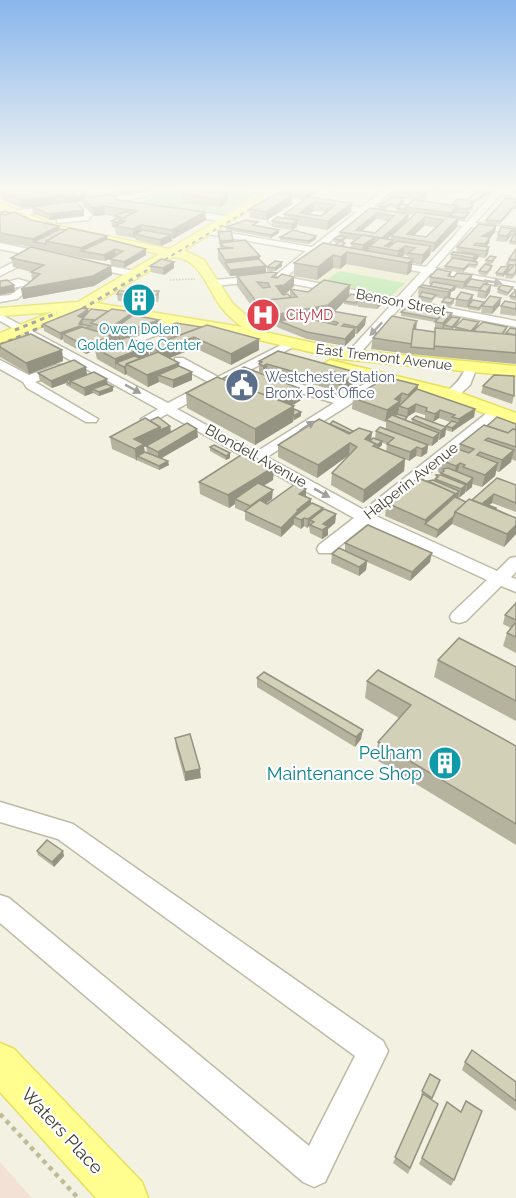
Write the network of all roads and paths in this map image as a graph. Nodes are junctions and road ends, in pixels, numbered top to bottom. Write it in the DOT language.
graph roads {
  1 [pos="125,243"];
  2 [pos="192,243"];
  3 [pos="204,243"];
  4 [pos="274,243"];
  5 [pos="323,243"];
  6 [pos="454,243"];
  7 [pos="0,246"];
  8 [pos="314,250"];
  9 [pos="37,253"];
  10 [pos="175,255"];
  11 [pos="343,255"];
  12 [pos="59,258"];
  13 [pos="383,262"];
  14 [pos="80,263"];
  15 [pos="202,264"];
  16 [pos="429,270"];
  17 [pos="1,272"];
  18 [pos="130,277"];
  19 [pos="278,278"];
  20 [pos="34,279"];
  21 [pos="170,280"];
  22 [pos="212,281"];
  23 [pos="0,286"];
  24 [pos="516,286"];
  25 [pos="64,302"];
  26 [pos="400,302"];
  27 [pos="4,305"];
  28 [pos="81,306"];
  29 [pos="229,308"];
  30 [pos="0,317"];
  31 [pos="182,322"];
  32 [pos="516,324"];
  33 [pos="208,327"];
  34 [pos="22,329"];
  35 [pos="0,337"];
  36 [pos="252,337"];
  37 [pos="136,340"];
  38 [pos="149,347"];
  39 [pos="287,347"];
  40 [pos="352,355"];
  41 [pos="81,360"];
  42 [pos="179,361"];
  43 [pos="0,364"];
  44 [pos="427,366"];
  45 [pos="516,371"];
  46 [pos="235,372"];
  47 [pos="470,372"];
  48 [pos="516,377"];
  49 [pos="381,379"];
  50 [pos="28,380"];
  51 [pos="218,382"];
  52 [pos="447,394"];
  53 [pos="345,402"];
  54 [pos="168,408"];
  55 [pos="497,412"];
  56 [pos="516,418"];
  57 [pos="91,419"];
  58 [pos="148,419"];
  59 [pos="447,433"];
  60 [pos="463,439"];
  61 [pos="258,458"];
  62 [pos="365,517"];
  63 [pos="324,549"];
  64 [pos="516,561"];
  65 [pos="508,583"];
  66 [pos="459,617"];
  67 [pos="0,812"];
  68 [pos="0,907"];
  69 [pos="0,1063"];
  70 [pos="0,1114"];
  71 [pos="124,1197"];
  72 [pos="78,1198"];
  1 -- 10 [label="main road"];
  2 -- 10 [label="main road"];
  3 -- 15 [label="main road"];
  4 -- 8 [label="street"];
  5 -- 8 [label="street"];
  6 -- 16 [label="street"];
  7 -- 9 [label="street"];
  8 -- 11 [label="street"];
  8 -- 19 [label="street"];
  9 -- 12 [label="street"];
  9 -- 17 [label="street"];
  10 -- 15 [label="main road"];
  10 -- 18 [label="main road"];
  13 -- 16 [label="street"];
  14 -- 18 [label="street"];
  15 -- 22 [label="main road"];
  16 -- 24 [label="street, one-way"];
  16 -- 26 [label="street"];
  17 -- 20 [label="street"];
  18 -- 25 [label="main road"];
  18 -- 28 [label="main road"];
  19 -- 22 [label="street, Benson Street"];
  19 -- 26 [label="street, Benson Street"];
  21 -- 22 [label="path"];
  22 -- 29 [label="main road"];
  23 -- 27 [label="street"];
  25 -- 27 [label="main road"];
  25 -- 28 [label="main road"];
  26 -- 32 [label="street, Benson Street"];
  26 -- 40 [label="street, one-way"];
  27 -- 28 [label="main road"];
  28 -- 31 [label="main road, East Tremont Avenue"];
  28 -- 34 [label="main road"];
  29 -- 33 [label="main road"];
  29 -- 36 [label="main road"];
  30 -- 34 [label="street, Blondell Avenue"];
  31 -- 33 [label="main road, East Tremont Avenue"];
  31 -- 37 [label="street"];
  33 -- 36 [label="main road, East Tremont Avenue"];
  34 -- 35 [label="main road"];
  34 -- 41 [label="street, Blondell Avenue"];
  36 -- 39 [label="main road, East Tremont Avenue"];
  37 -- 38 [label="street"];
  37 -- 41 [label="street"];
  39 -- 40 [label="main road, East Tremont Avenue"];
  39 -- 44 [label="main road, East Tremont Avenue"];
  39 -- 46 [label="street"];
  39 -- 49 [label="main road"];
  40 -- 44 [label="main road, East Tremont Avenue"];
  41 -- 50 [label="street"];
  41 -- 54 [label="street, Blondell Avenue, one-way"];
  42 -- 51 [label="street"];
  43 -- 50 [label="street"];
  44 -- 45 [label="main road, East Tremont Avenue"];
  44 -- 47 [label="main road, East Tremont Avenue"];
  44 -- 52 [label="main road"];
  46 -- 51 [label="street"];
  46 -- 53 [label="street"];
  47 -- 48 [label="main road, East Tremont Avenue"];
  47 -- 52 [label="street"];
  49 -- 52 [label="main road"];
  49 -- 53 [label="street"];
  50 -- 57 [label="street"];
  51 -- 54 [label="street"];
  52 -- 55 [label="main road"];
  61 -- 53 [label="street, one-way"];
  54 -- 58 [label="street"];
  54 -- 61 [label="street, Blondell Avenue"];
  55 -- 56 [label="main road"];
  55 -- 60 [label="street, Halperin Avenue"];
  59 -- 60 [label="street"];
  60 -- 62 [label="street, Halperin Avenue"];
  61 -- 62 [label="street, Blondell Avenue, one-way"];
  62 -- 63 [label="street, Halperin Avenue"];
  62 -- 65 [label="street, Blondell Avenue"];
  64 -- 65 [label="street"];
  65 -- 66 [label="street"];
  67 -- 68 [label="street"];
  69 -- 71 [label="main road, Waters Place"];
  70 -- 72 [label="path"];
}
